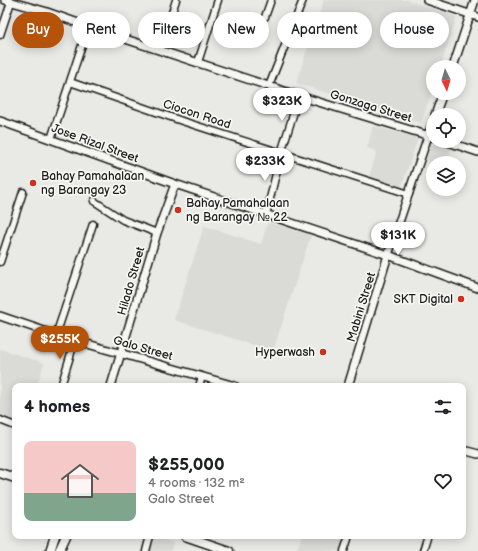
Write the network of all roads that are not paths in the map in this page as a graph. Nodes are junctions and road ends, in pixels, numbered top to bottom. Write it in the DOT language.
graph roads {
  1 [pos="176,0"];
  2 [pos="218,0"];
  3 [pos="271,0"];
  4 [pos="304,0"];
  5 [pos="427,0"];
  6 [pos="475,0"];
  7 [pos="8,1"];
  8 [pos="267,12"];
  9 [pos="470,15"];
  10 [pos="478,17"];
  11 [pos="72,21"];
  12 [pos="0,35"];
  13 [pos="130,40"];
  14 [pos="81,48"];
  15 [pos="160,50"];
  16 [pos="455,60"];
  17 [pos="198,62"];
  18 [pos="70,82"];
  19 [pos="270,86"];
  20 [pos="299,96"];
  21 [pos="0,121"];
  22 [pos="426,135"];
  23 [pos="51,139"];
  24 [pos="426,147"];
  25 [pos="466,148"];
  26 [pos="478,152"];
  27 [pos="281,153"];
  28 [pos="175,184"];
  29 [pos="23,192"];
  30 [pos="409,194"];
  31 [pos="94,201"];
  32 [pos="266,216"];
  33 [pos="93,224"];
  34 [pos="157,233"];
  35 [pos="388,255"];
  36 [pos="0,262"];
  37 [pos="478,288"];
  38 [pos="0,316"];
  39 [pos="56,335"];
  40 [pos="75,340"];
  41 [pos="122,353"];
  42 [pos="202,377"];
  43 [pos="62,383"];
  44 [pos="112,383"];
  45 [pos="200,383"];
  46 [pos="224,383"];
  47 [pos="349,383"];
  48 [pos="0,420"];
  49 [pos="12,425"];
  50 [pos="466,451"];
  51 [pos="478,454"];
  52 [pos="0,473"];
  53 [pos="12,477"];
  54 [pos="65,539"];
  55 [pos="149,539"];
  56 [pos="194,539"];
  57 [pos="348,539"];
  58 [pos="427,539"];
  59 [pos="51,548"];
  60 [pos="60,550"];
  61 [pos="146,551"];
  62 [pos="229,551"];
  63 [pos="344,551"];
  64 [pos="423,551"];
  1 -- 15 [label="street"];
  2 -- 17 [label="street"];
  3 -- 8 [label="street"];
  4 -- 19 [label="street"];
  5 -- 9 [label="street"];
  6 -- 9 [label="street"];
  7 -- 11 [label="street, Gonzaga Street"];
  7 -- 12 [label="street"];
  9 -- 10 [label="street"];
  9 -- 16 [label="street"];
  13 -- 15 [label="street, Gonzaga Street"];
  14 -- 18 [label="street"];
  15 -- 17 [label="street, Gonzaga Street"];
  17 -- 19 [label="street, Gonzaga Street"];
  18 -- 23 [label="street"];
  18 -- 27 [label="street, Ciocon Road"];
  19 -- 20 [label="street, Gonzaga Street"];
  20 -- 22 [label="street, Gonzaga Street"];
  20 -- 27 [label="street"];
  21 -- 23 [label="street, Jose Rizal Street"];
  23 -- 28 [label="street, Jose Rizal Street"];
  24 -- 30 [label="street, Mabini Street"];
  25 -- 26 [label="street"];
  27 -- 30 [label="street, Ciocon Road"];
  27 -- 32 [label="street"];
  28 -- 32 [label="street, Jose Rizal Street"];
  28 -- 34 [label="street, Hilado Street"];
  29 -- 36 [label="street"];
  30 -- 35 [label="street, Mabini Street"];
  31 -- 34 [label="street"];
  32 -- 35 [label="street, Jose Rizal Street"];
  33 -- 39 [label="street"];
  34 -- 41 [label="street, Hilado Street"];
  35 -- 37 [label="street, Jose Rizal Street"];
  35 -- 47 [label="street, Mabini Street"];
  38 -- 39 [label="street, Galo Street"];
  39 -- 40 [label="street, Galo Street"];
  40 -- 41 [label="street, Galo Street"];
  40 -- 43 [label="street"];
  41 -- 42 [label="street, Galo Street"];
  41 -- 44 [label="street, Hilado Street"];
  42 -- 45 [label="street"];
  42 -- 46 [label="street, Galo Street"];
  48 -- 49 [label="street"];
  50 -- 51 [label="street"];
  52 -- 53 [label="main road"];
  54 -- 60 [label="main road"];
  55 -- 61 [label="street"];
  56 -- 62 [label="main road"];
  57 -- 63 [label="street"];
  58 -- 64 [label="street"];
  59 -- 60 [label="main road"];
}
